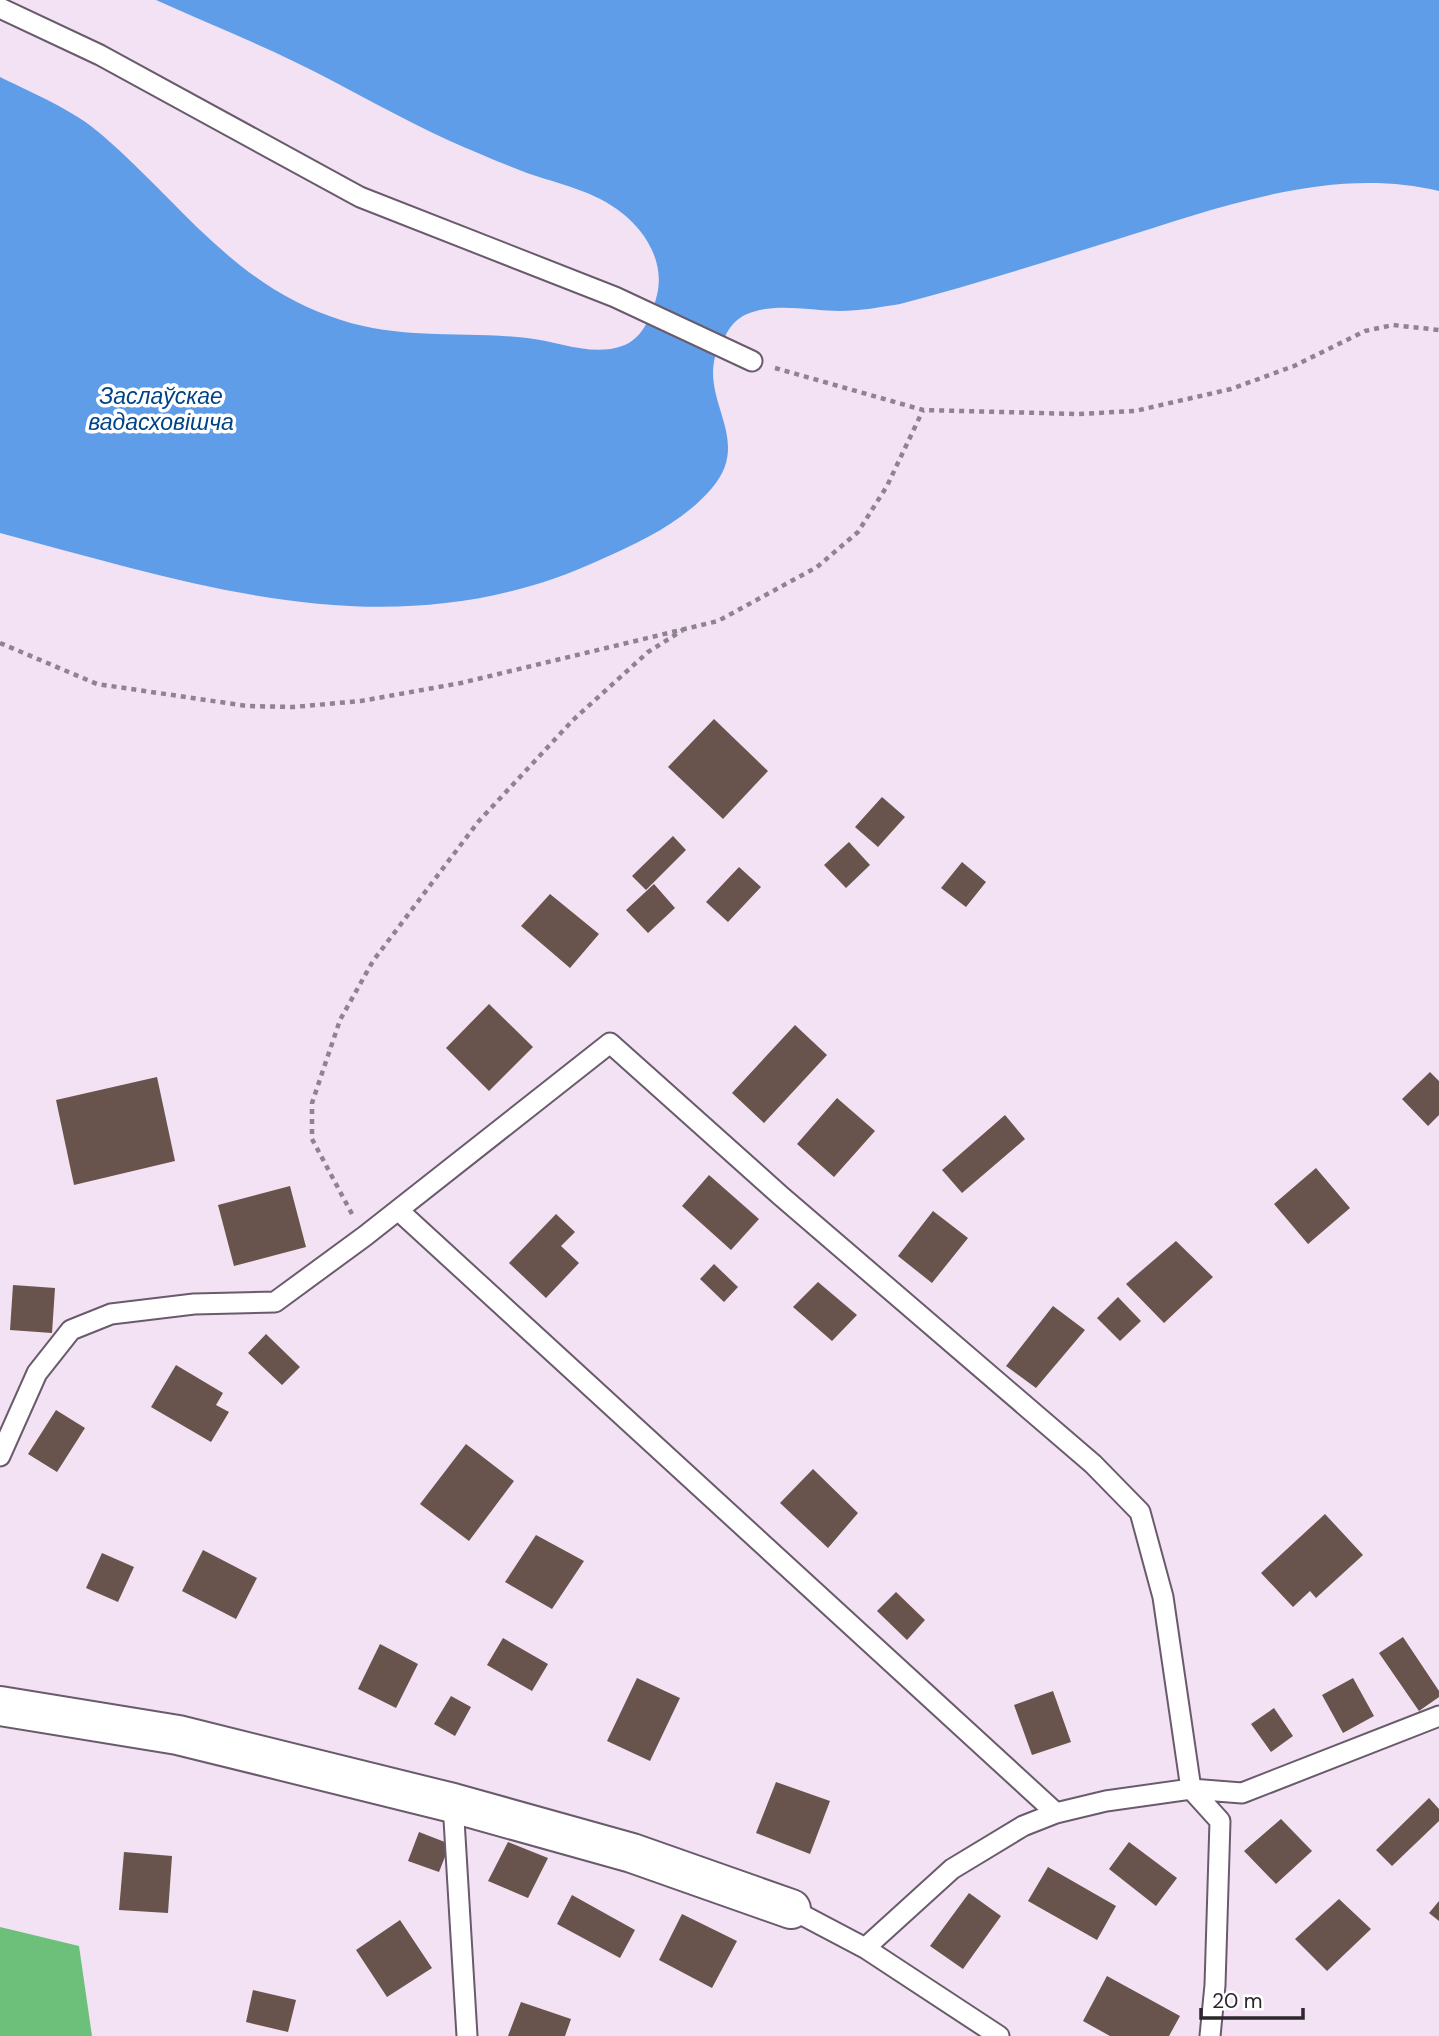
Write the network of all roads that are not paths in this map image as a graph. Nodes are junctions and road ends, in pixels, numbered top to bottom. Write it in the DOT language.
graph roads {
  1 [pos="0,8"];
  2 [pos="752,361"];
  3 [pos="398,1210"];
  4 [pos="0,1456"];
  5 [pos="0,1706"];
  6 [pos="1439,1716"];
  7 [pos="1191,1789"];
  8 [pos="453,1803"];
  9 [pos="1056,1812"];
  10 [pos="791,1909"];
  11 [pos="865,1948"];
  12 [pos="467,2036"];
  13 [pos="999,2036"];
  14 [pos="1210,2036"];
  1 -- 2 [label="lane"];
  3 -- 4 [label="lane"];
  3 -- 7 [label="lane"];
  3 -- 9 [label="lane"];
  5 -- 8 [label="street"];
  6 -- 7 [label="lane"];
  7 -- 9 [label="lane"];
  7 -- 14 [label="lane"];
  8 -- 10 [label="street"];
  8 -- 12 [label="lane"];
  9 -- 11 [label="lane"];
  10 -- 11 [label="lane"];
  11 -- 13 [label="lane"];
}
